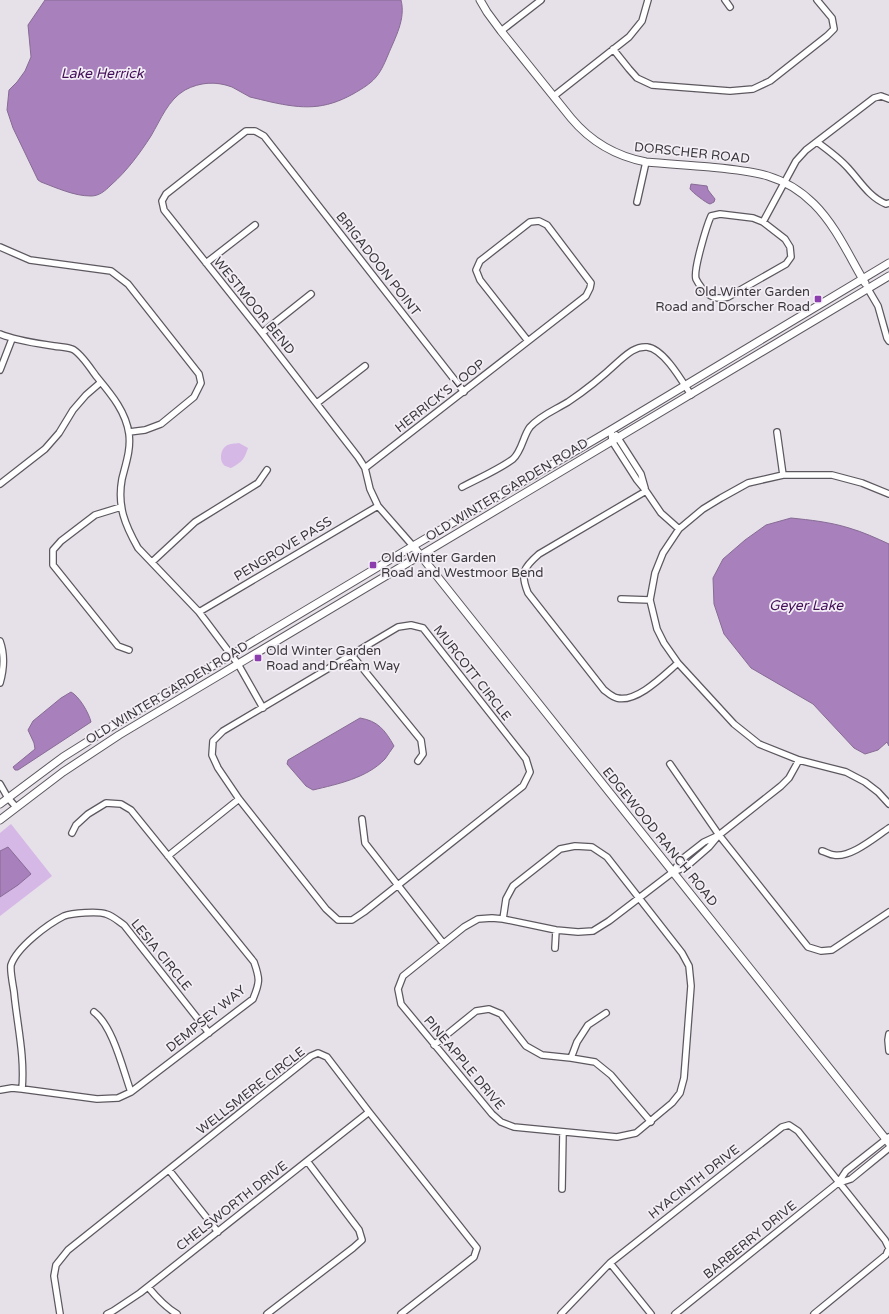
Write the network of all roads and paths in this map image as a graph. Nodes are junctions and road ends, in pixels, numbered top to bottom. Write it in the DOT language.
graph roads {
  1 [pos="480,0"];
  2 [pos="541,0"];
  3 [pos="648,0"];
  4 [pos="725,0"];
  5 [pos="817,0"];
  6 [pos="730,7"];
  7 [pos="501,31"];
  8 [pos="613,49"];
  9 [pos="554,96"];
  10 [pos="889,99"];
  11 [pos="817,142"];
  12 [pos="275,150"];
  13 [pos="646,162"];
  14 [pos="785,182"];
  15 [pos="638,202"];
  16 [pos="889,203"];
  17 [pos="763,222"];
  18 [pos="254,225"];
  19 [pos="0,247"];
  20 [pos="206,263"];
  21 [pos="889,263"];
  22 [pos="889,276"];
  23 [pos="862,279"];
  24 [pos="868,289"];
  25 [pos="311,294"];
  26 [pos="262,332"];
  27 [pos="0,334"];
  28 [pos="888,338"];
  29 [pos="12,339"];
  30 [pos="528,341"];
  31 [pos="365,366"];
  32 [pos="0,370"];
  33 [pos="101,382"];
  34 [pos="685,386"];
  35 [pos="464,392"];
  36 [pos="691,395"];
  37 [pos="317,403"];
  38 [pos="611,430"];
  39 [pos="129,432"];
  40 [pos="777,432"];
  41 [pos="616,439"];
  42 [pos="365,468"];
  43 [pos="267,470"];
  44 [pos="783,475"];
  45 [pos="0,484"];
  46 [pos="462,487"];
  47 [pos="646,491"];
  48 [pos="889,494"];
  49 [pos="378,506"];
  50 [pos="121,507"];
  51 [pos="679,529"];
  52 [pos="413,546"];
  53 [pos="420,555"];
  54 [pos="152,562"];
  55 [pos="621,599"];
  56 [pos="650,600"];
  57 [pos="199,612"];
  58 [pos="0,641"];
  59 [pos="129,650"];
  60 [pos="351,654"];
  61 [pos="232,655"];
  62 [pos="678,663"];
  63 [pos="238,664"];
  64 [pos="0,683"];
  65 [pos="263,708"];
  66 [pos="799,760"];
  67 [pos="418,761"];
  68 [pos="670,764"];
  69 [pos="0,784"];
  70 [pos="8,798"];
  71 [pos="239,799"];
  72 [pos="0,804"];
  73 [pos="889,804"];
  74 [pos="16,807"];
  75 [pos="362,819"];
  76 [pos="0,820"];
  77 [pos="889,828"];
  78 [pos="72,833"];
  79 [pos="719,835"];
  80 [pos="822,851"];
  81 [pos="168,856"];
  82 [pos="672,872"];
  83 [pos="398,886"];
  84 [pos="639,898"];
  85 [pos="889,912"];
  86 [pos="503,918"];
  87 [pos="556,930"];
  88 [pos="443,943"];
  89 [pos="555,948"];
  90 [pos="94,1012"];
  91 [pos="606,1013"];
  92 [pos="209,1033"];
  93 [pos="889,1034"];
  94 [pos="434,1045"];
  95 [pos="889,1051"];
  96 [pos="571,1058"];
  97 [pos="22,1089"];
  98 [pos="0,1090"];
  99 [pos="131,1092"];
  100 [pos="369,1112"];
  101 [pos="651,1122"];
  102 [pos="564,1132"];
  103 [pos="888,1140"];
  104 [pos="889,1148"];
  105 [pos="307,1161"];
  106 [pos="168,1170"];
  107 [pos="838,1183"];
  108 [pos="562,1189"];
  109 [pos="218,1232"];
  110 [pos="610,1263"];
  111 [pos="148,1287"];
  112 [pos="60,1314"];
  113 [pos="107,1314"];
  114 [pos="177,1314"];
  115 [pos="267,1314"];
  116 [pos="401,1314"];
  117 [pos="561,1314"];
  118 [pos="651,1314"];
  119 [pos="675,1314"];
  120 [pos="814,1314"];
  1 -- 7 [label="main road, DORSCHER ROAD"];
  2 -- 7 [label="street"];
  3 -- 8 [label="street"];
  4 -- 6 [label="street"];
  5 -- 8 [label="street"];
  7 -- 9 [label="main road, DORSCHER ROAD"];
  8 -- 9 [label="street"];
  9 -- 13 [label="main road, DORSCHER ROAD"];
  10 -- 11 [label="street"];
  11 -- 14 [label="street"];
  11 -- 16 [label="street"];
  12 -- 20 [label="street, WESTMOOR BEND"];
  12 -- 35 [label="street, BRIGADOON POINT"];
  13 -- 14 [label="main road, DORSCHER ROAD"];
  13 -- 15 [label="street"];
  14 -- 17 [label="street"];
  14 -- 23 [label="main road, DORSCHER ROAD"];
  17 -- 17 [label="street"];
  18 -- 20 [label="street"];
  19 -- 39 [label="street"];
  20 -- 26 [label="street, WESTMOOR BEND"];
  21 -- 23 [label="main road, OLD WINTER GARDEN ROAD"];
  22 -- 24 [label="main road, OLD WINTER GARDEN ROAD"];
  23 -- 24 [label="main road, DORSCHER ROAD"];
  23 -- 34 [label="main road, OLD WINTER GARDEN ROAD"];
  24 -- 28 [label="street"];
  24 -- 36 [label="main road, OLD WINTER GARDEN ROAD"];
  25 -- 26 [label="street"];
  26 -- 37 [label="street, WESTMOOR BEND"];
  27 -- 29 [label="street"];
  29 -- 32 [label="street"];
  29 -- 33 [label="street"];
  30 -- 30 [label="street, HERRICK'S LOOP"];
  30 -- 35 [label="street, HERRICK'S LOOP"];
  31 -- 37 [label="street"];
  33 -- 39 [label="street"];
  33 -- 45 [label="street"];
  34 -- 36 [label="street"];
  34 -- 38 [label="main road, OLD WINTER GARDEN ROAD"];
  34 -- 46 [label="street"];
  35 -- 42 [label="street, HERRICK'S LOOP"];
  36 -- 41 [label="main road, OLD WINTER GARDEN ROAD"];
  37 -- 42 [label="street, WESTMOOR BEND"];
  38 -- 41 [label="street"];
  38 -- 52 [label="main road, OLD WINTER GARDEN ROAD"];
  39 -- 50 [label="street"];
  40 -- 44 [label="street"];
  41 -- 47 [label="street"];
  41 -- 53 [label="main road, OLD WINTER GARDEN ROAD"];
  42 -- 49 [label="street, WESTMOOR BEND"];
  43 -- 54 [label="street"];
  44 -- 48 [label="street"];
  44 -- 51 [label="street"];
  47 -- 51 [label="street"];
  47 -- 62 [label="street"];
  49 -- 52 [label="street, WESTMOOR BEND"];
  49 -- 57 [label="street, PENGROVE PASS"];
  50 -- 54 [label="street"];
  50 -- 59 [label="street"];
  51 -- 56 [label="street"];
  52 -- 53 [label="main road, EDGEWOOD RANCH ROAD"];
  52 -- 61 [label="main road, OLD WINTER GARDEN ROAD"];
  53 -- 63 [label="main road, OLD WINTER GARDEN ROAD"];
  53 -- 82 [label="main road, EDGEWOOD RANCH ROAD"];
  54 -- 57 [label="street"];
  55 -- 56 [label="street"];
  56 -- 62 [label="street"];
  57 -- 61 [label="street"];
  58 -- 64 [label="street"];
  60 -- 65 [label="street, MURCOTT CIRCLE"];
  60 -- 67 [label="street"];
  60 -- 83 [label="street, MURCOTT CIRCLE"];
  61 -- 63 [label="street"];
  61 -- 70 [label="main road, OLD WINTER GARDEN ROAD"];
  62 -- 66 [label="street"];
  63 -- 65 [label="street"];
  63 -- 74 [label="main road, OLD WINTER GARDEN ROAD"];
  65 -- 71 [label="street, MURCOTT CIRCLE"];
  66 -- 73 [label="street"];
  66 -- 79 [label="street, PINEAPPLE DRIVE"];
  68 -- 79 [label="street"];
  69 -- 70 [label="street"];
  70 -- 72 [label="main road, OLD WINTER GARDEN ROAD"];
  70 -- 74 [label="street"];
  71 -- 81 [label="street"];
  71 -- 83 [label="street, MURCOTT CIRCLE"];
  74 -- 76 [label="main road, OLD WINTER GARDEN ROAD"];
  75 -- 83 [label="street"];
  77 -- 80 [label="street"];
  78 -- 81 [label="street, DEMPSEY WAY"];
  79 -- 82 [label="street, PINEAPPLE DRIVE"];
  79 -- 85 [label="street"];
  81 -- 92 [label="street, DEMPSEY WAY"];
  82 -- 84 [label="street, PINEAPPLE DRIVE"];
  82 -- 103 [label="main road, EDGEWOOD RANCH ROAD"];
  83 -- 88 [label="street"];
  84 -- 86 [label="street, PINEAPPLE DRIVE"];
  84 -- 87 [label="street, PINEAPPLE DRIVE"];
  84 -- 101 [label="street, PINEAPPLE DRIVE"];
  86 -- 87 [label="street, PINEAPPLE DRIVE"];
  86 -- 88 [label="street, PINEAPPLE DRIVE"];
  87 -- 89 [label="street"];
  88 -- 94 [label="street, PINEAPPLE DRIVE"];
  90 -- 99 [label="street"];
  91 -- 96 [label="street"];
  92 -- 97 [label="street, LESIA CIRCLE"];
  92 -- 99 [label="street, DEMPSEY WAY"];
  93 -- 95 [label="street"];
  94 -- 96 [label="street"];
  94 -- 102 [label="street, PINEAPPLE DRIVE"];
  96 -- 101 [label="street"];
  97 -- 98 [label="street, DEMPSEY WAY"];
  97 -- 99 [label="street, DEMPSEY WAY"];
  100 -- 105 [label="street, CHELSWORTH DRIVE"];
  100 -- 106 [label="street, WELLSMERE CIRCLE"];
  100 -- 116 [label="street, WELLSMERE CIRCLE"];
  101 -- 102 [label="street, PINEAPPLE DRIVE"];
  102 -- 108 [label="street"];
  103 -- 107 [label="street, BARBERRY DRIVE"];
  104 -- 107 [label="street, BARBERRY DRIVE"];
  105 -- 109 [label="street, CHELSWORTH DRIVE"];
  105 -- 115 [label="street"];
  106 -- 109 [label="street"];
  106 -- 112 [label="street, WELLSMERE CIRCLE"];
  107 -- 110 [label="street, HYACINTH DRIVE"];
  107 -- 119 [label="street, BARBERRY DRIVE"];
  107 -- 120 [label="street, HYACINTH DRIVE"];
  109 -- 111 [label="street, CHELSWORTH DRIVE"];
  110 -- 117 [label="street, HYACINTH DRIVE"];
  110 -- 118 [label="street"];
  111 -- 113 [label="street, CHELSWORTH DRIVE"];
  111 -- 114 [label="street"];
}
